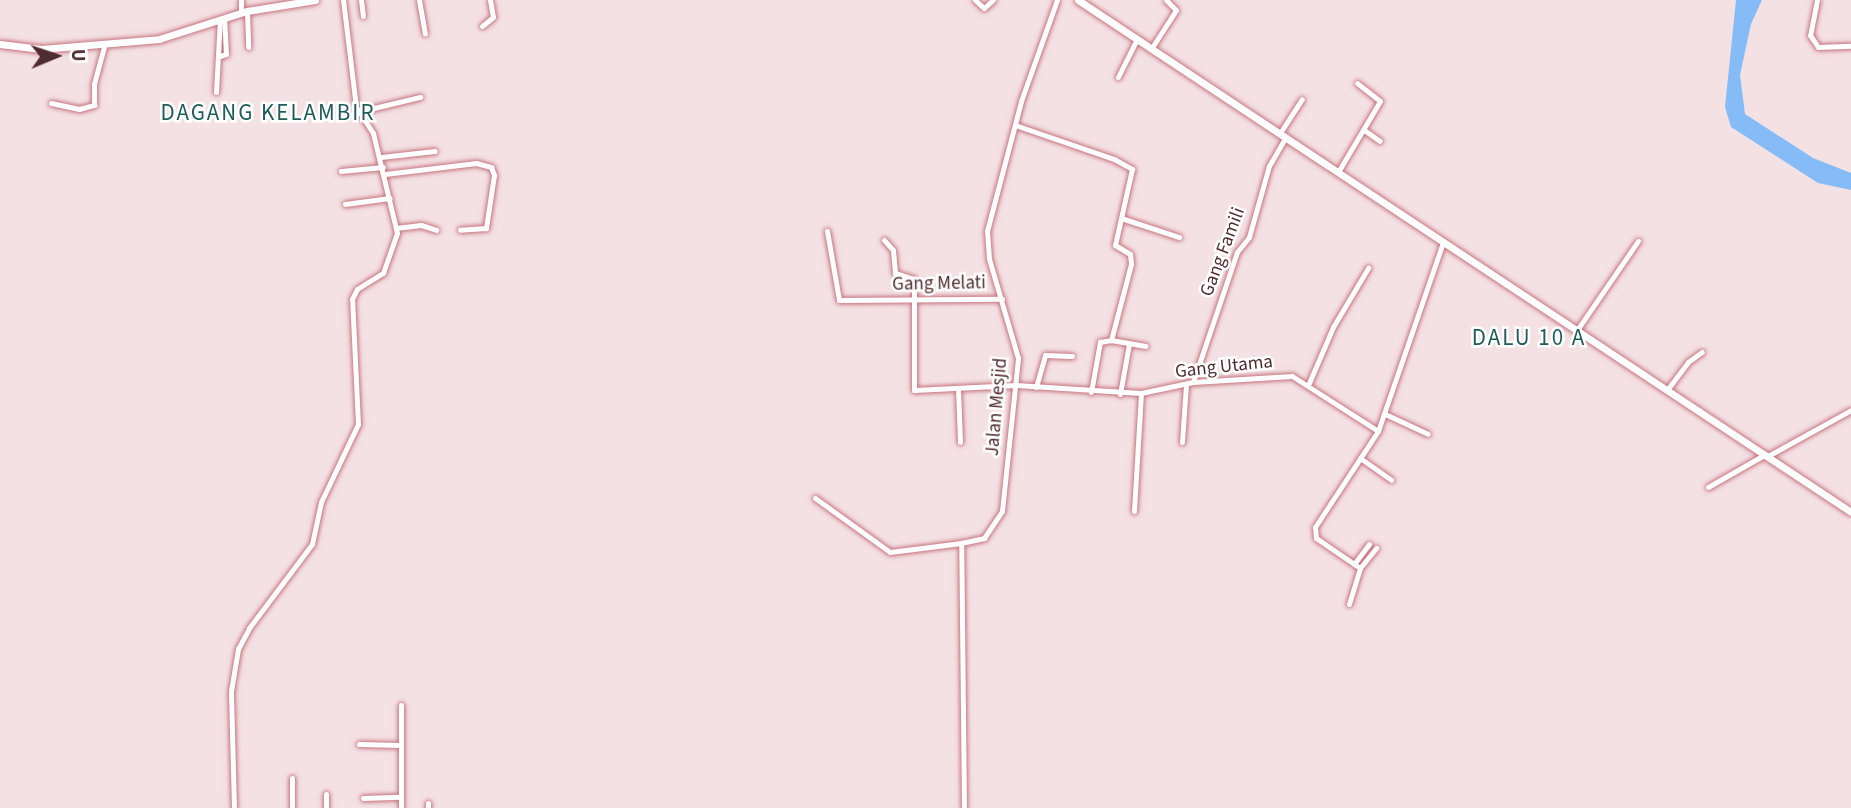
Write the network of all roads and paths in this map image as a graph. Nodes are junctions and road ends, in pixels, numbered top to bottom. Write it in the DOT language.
graph roads {
  1 [pos="241,0"];
  2 [pos="314,0"];
  3 [pos="343,0"];
  4 [pos="361,0"];
  5 [pos="419,0"];
  6 [pos="490,0"];
  7 [pos="975,0"];
  8 [pos="993,0"];
  9 [pos="1057,0"];
  10 [pos="1078,0"];
  11 [pos="1166,0"];
  12 [pos="1817,0"];
  13 [pos="244,12"];
  14 [pos="363,16"];
  15 [pos="222,18"];
  16 [pos="482,26"];
  17 [pos="425,33"];
  18 [pos="1137,39"];
  19 [pos="105,43"];
  20 [pos="0,44"];
  21 [pos="1851,46"];
  22 [pos="248,47"];
  23 [pos="1151,48"];
  24 [pos="1118,77"];
  25 [pos="1357,83"];
  26 [pos="216,92"];
  27 [pos="420,97"];
  28 [pos="1302,99"];
  29 [pos="51,103"];
  30 [pos="357,111"];
  31 [pos="1015,125"];
  32 [pos="1364,130"];
  33 [pos="1283,135"];
  34 [pos="1380,141"];
  35 [pos="435,151"];
  36 [pos="381,157"];
  37 [pos="341,171"];
  38 [pos="384,171"];
  39 [pos="1338,173"];
  40 [pos="390,198"];
  41 [pos="345,204"];
  42 [pos="1124,219"];
  43 [pos="396,228"];
  44 [pos="436,230"];
  45 [pos="460,230"];
  46 [pos="827,231"];
  47 [pos="1179,237"];
  48 [pos="884,240"];
  49 [pos="1637,241"];
  50 [pos="1443,242"];
  51 [pos="1368,268"];
  52 [pos="1002,299"];
  53 [pos="915,300"];
  54 [pos="1577,330"];
  55 [pos="1111,340"];
  56 [pos="1129,344"];
  57 [pos="1145,346"];
  58 [pos="1702,352"];
  59 [pos="1072,356"];
  60 [pos="1193,382"];
  61 [pos="1309,383"];
  62 [pos="1016,385"];
  63 [pos="1186,385"];
  64 [pos="1036,387"];
  65 [pos="958,389"];
  66 [pos="1667,390"];
  67 [pos="1090,392"];
  68 [pos="1141,393"];
  69 [pos="1120,394"];
  70 [pos="1851,410"];
  71 [pos="1385,414"];
  72 [pos="1378,430"];
  73 [pos="1428,434"];
  74 [pos="960,442"];
  75 [pos="1182,442"];
  76 [pos="1765,456"];
  77 [pos="1360,458"];
  78 [pos="1391,480"];
  79 [pos="1708,487"];
  80 [pos="815,498"];
  81 [pos="1134,511"];
  82 [pos="1851,512"];
  83 [pos="961,543"];
  84 [pos="1369,544"];
  85 [pos="1376,548"];
  86 [pos="1357,566"];
  87 [pos="1349,604"];
  88 [pos="401,705"];
  89 [pos="359,744"];
  90 [pos="401,745"];
  91 [pos="292,778"];
  92 [pos="326,794"];
  93 [pos="400,797"];
  94 [pos="363,798"];
  95 [pos="234,808"];
  96 [pos="292,808"];
  97 [pos="326,808"];
  98 [pos="401,808"];
  99 [pos="964,808"];
  1 -- 13 [label="street"];
  2 -- 13 [label="street"];
  3 -- 30 [label="street"];
  4 -- 14 [label="street"];
  5 -- 17 [label="street"];
  6 -- 16 [label="street"];
  7 -- 8 [label="street"];
  9 -- 31 [label="street, Jalan Mesjid"];
  10 -- 18 [label="street"];
  11 -- 23 [label="street"];
  12 -- 21 [label="street"];
  13 -- 15 [label="street"];
  13 -- 22 [label="street"];
  15 -- 19 [label="street"];
  15 -- 26 [label="street"];
  18 -- 23 [label="street"];
  18 -- 24 [label="street"];
  19 -- 20 [label="street"];
  19 -- 29 [label="street"];
  23 -- 33 [label="street"];
  25 -- 32 [label="street"];
  27 -- 30 [label="street"];
  28 -- 33 [label="street, Gang Famili"];
  30 -- 36 [label="street"];
  31 -- 42 [label="street"];
  31 -- 52 [label="street, Jalan Mesjid"];
  32 -- 34 [label="street"];
  32 -- 39 [label="street"];
  33 -- 39 [label="street"];
  33 -- 60 [label="street, Gang Famili"];
  35 -- 36 [label="street"];
  36 -- 38 [label="street"];
  37 -- 38 [label="street"];
  38 -- 40 [label="street"];
  38 -- 45 [label="street"];
  39 -- 50 [label="street"];
  40 -- 41 [label="street"];
  40 -- 43 [label="street"];
  42 -- 47 [label="street"];
  42 -- 55 [label="street"];
  43 -- 44 [label="street"];
  43 -- 95 [label="street"];
  46 -- 53 [label="street, Gang Melati"];
  48 -- 53 [label="street"];
  49 -- 54 [label="street"];
  50 -- 54 [label="street"];
  50 -- 71 [label="street"];
  51 -- 61 [label="street"];
  52 -- 53 [label="street, Gang Melati"];
  52 -- 62 [label="street, Jalan Mesjid"];
  53 -- 65 [label="street, Gang Utama"];
  54 -- 66 [label="street"];
  55 -- 56 [label="street"];
  55 -- 67 [label="street"];
  56 -- 57 [label="street"];
  56 -- 69 [label="street"];
  58 -- 66 [label="street"];
  59 -- 64 [label="street"];
  60 -- 61 [label="street, Gang Utama"];
  60 -- 63 [label="street, Gang Utama"];
  61 -- 72 [label="street, Gang Utama"];
  62 -- 64 [label="street, Gang Utama"];
  62 -- 65 [label="street, Gang Utama"];
  62 -- 83 [label="street, Jalan Mesjid"];
  63 -- 68 [label="street, Gang Utama"];
  63 -- 75 [label="street"];
  64 -- 67 [label="street, Gang Utama"];
  65 -- 74 [label="street"];
  66 -- 76 [label="street"];
  67 -- 69 [label="street, Gang Utama"];
  68 -- 69 [label="street, Gang Utama"];
  68 -- 81 [label="street"];
  70 -- 76 [label="street"];
  71 -- 72 [label="street"];
  71 -- 73 [label="street"];
  72 -- 77 [label="street"];
  76 -- 79 [label="street"];
  76 -- 82 [label="street"];
  77 -- 78 [label="street"];
  77 -- 86 [label="street"];
  80 -- 83 [label="street, Jalan Mesjid"];
  83 -- 99 [label="street"];
  84 -- 86 [label="street"];
  85 -- 86 [label="street"];
  86 -- 87 [label="street"];
  88 -- 90 [label="street"];
  89 -- 90 [label="street"];
  90 -- 93 [label="street"];
  91 -- 96 [label="street"];
  92 -- 97 [label="street"];
  93 -- 94 [label="street"];
  93 -- 98 [label="street"];
}
